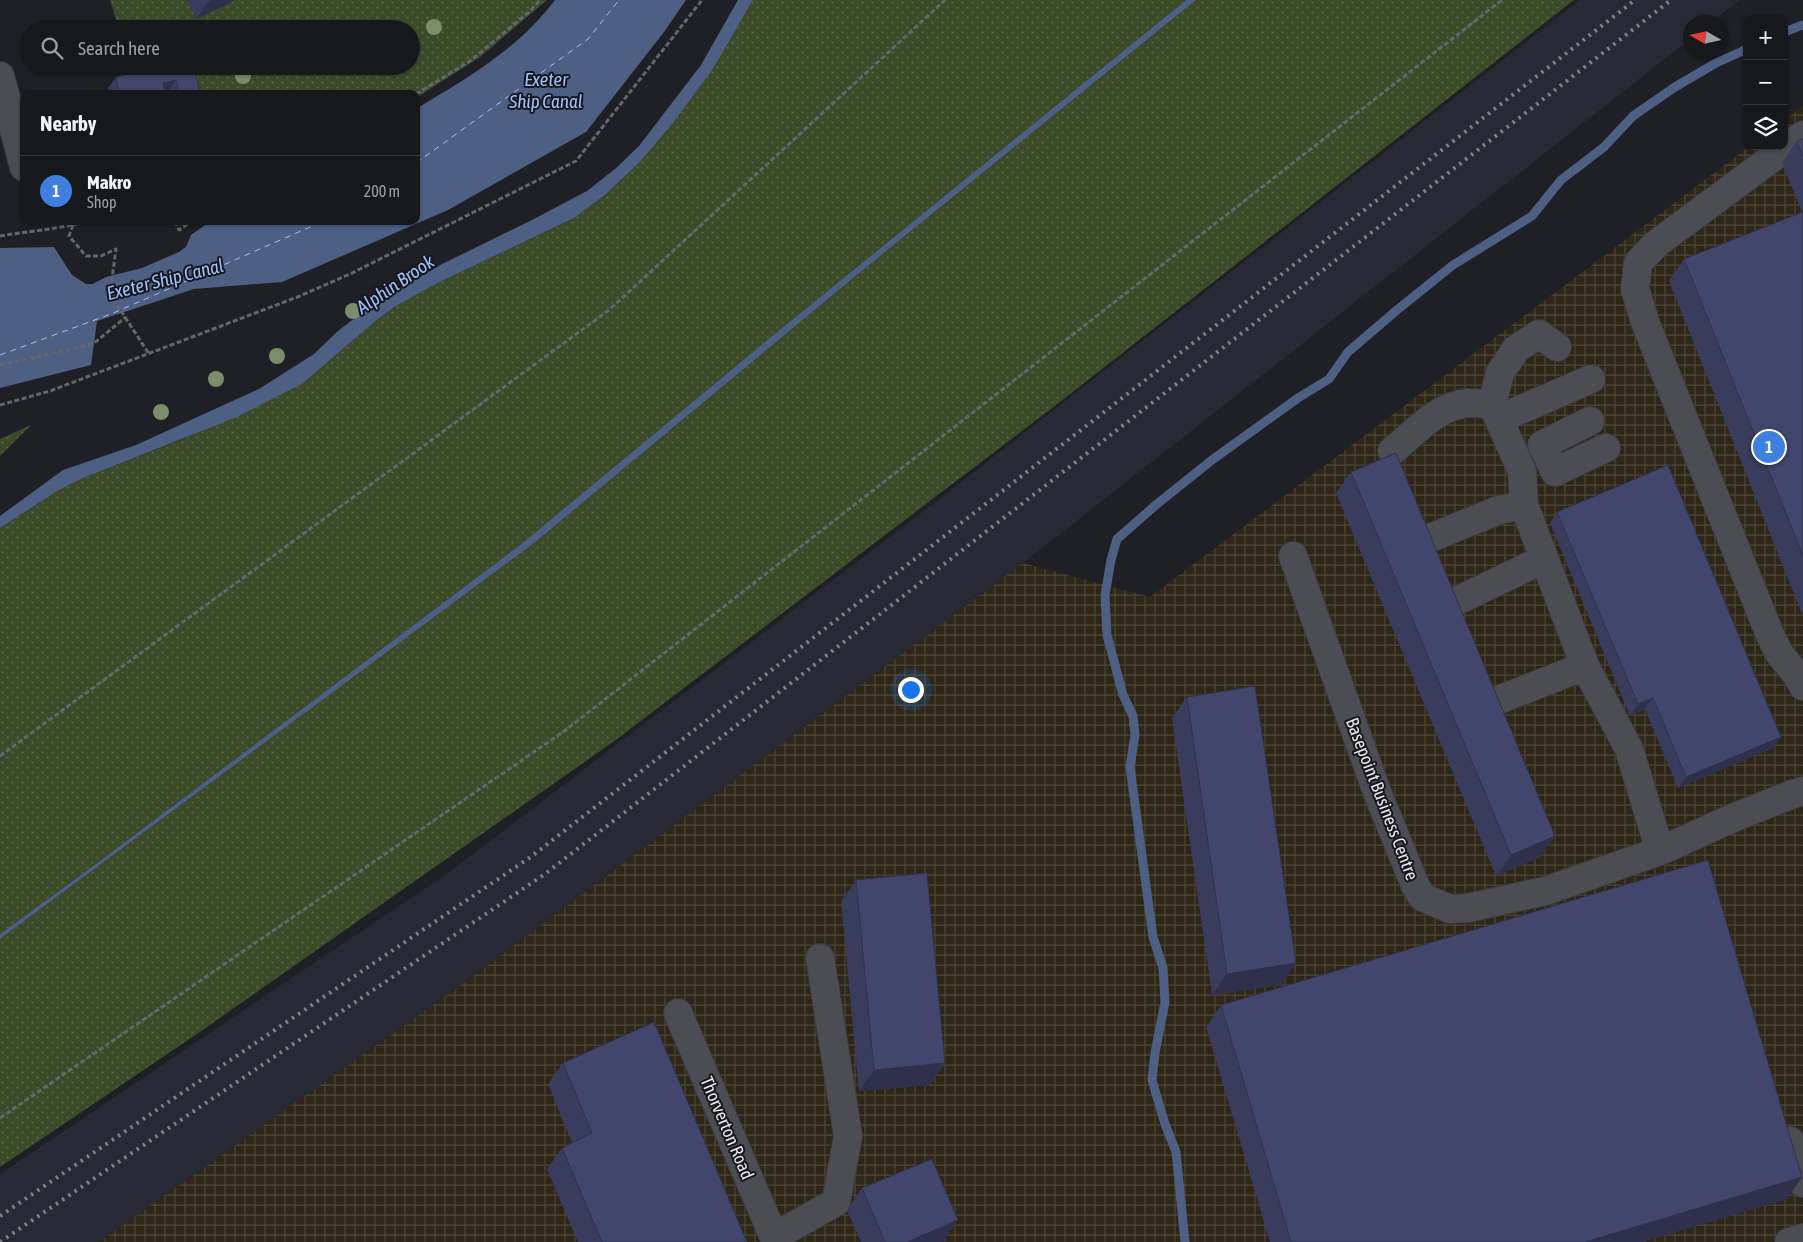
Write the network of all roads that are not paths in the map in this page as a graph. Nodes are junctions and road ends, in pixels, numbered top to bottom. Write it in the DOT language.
graph roads {
  1 [pos="0,76"];
  2 [pos="1803,135"];
  3 [pos="20,152"];
  4 [pos="1557,347"];
  5 [pos="1591,379"];
  6 [pos="1495,411"];
  7 [pos="1590,421"];
  8 [pos="1606,448"];
  9 [pos="1392,451"];
  10 [pos="1548,459"];
  11 [pos="1522,471"];
  12 [pos="1524,504"];
  13 [pos="1420,542"];
  14 [pos="1293,556"];
  15 [pos="1544,559"];
  16 [pos="1444,608"];
  17 [pos="1585,666"];
  18 [pos="1801,680"];
  19 [pos="1488,704"];
  20 [pos="1800,790"];
  21 [pos="1660,851"];
  22 [pos="820,958"];
  23 [pos="678,1013"];
  24 [pos="1783,1118"];
  25 [pos="1803,1183"];
  26 [pos="1803,1238"];
  27 [pos="775,1240"];
  28 [pos="1789,1242"];
  1 -- 3 [label="street"];
  2 -- 18 [label="street"];
  4 -- 6 [label="street"];
  5 -- 6 [label="street"];
  6 -- 9 [label="street"];
  6 -- 11 [label="street"];
  7 -- 10 [label="street"];
  8 -- 10 [label="street"];
  10 -- 11 [label="street"];
  11 -- 12 [label="street"];
  12 -- 13 [label="street"];
  12 -- 15 [label="street"];
  14 -- 21 [label="street, Basepoint Business Centre"];
  15 -- 16 [label="street"];
  15 -- 17 [label="street"];
  17 -- 19 [label="street"];
  17 -- 21 [label="street"];
  20 -- 21 [label="street, Basepoint Business Centre"];
  22 -- 27 [label="street"];
  23 -- 27 [label="street, Thorverton Road"];
  24 -- 25 [label="street"];
  26 -- 28 [label="street"];
}
